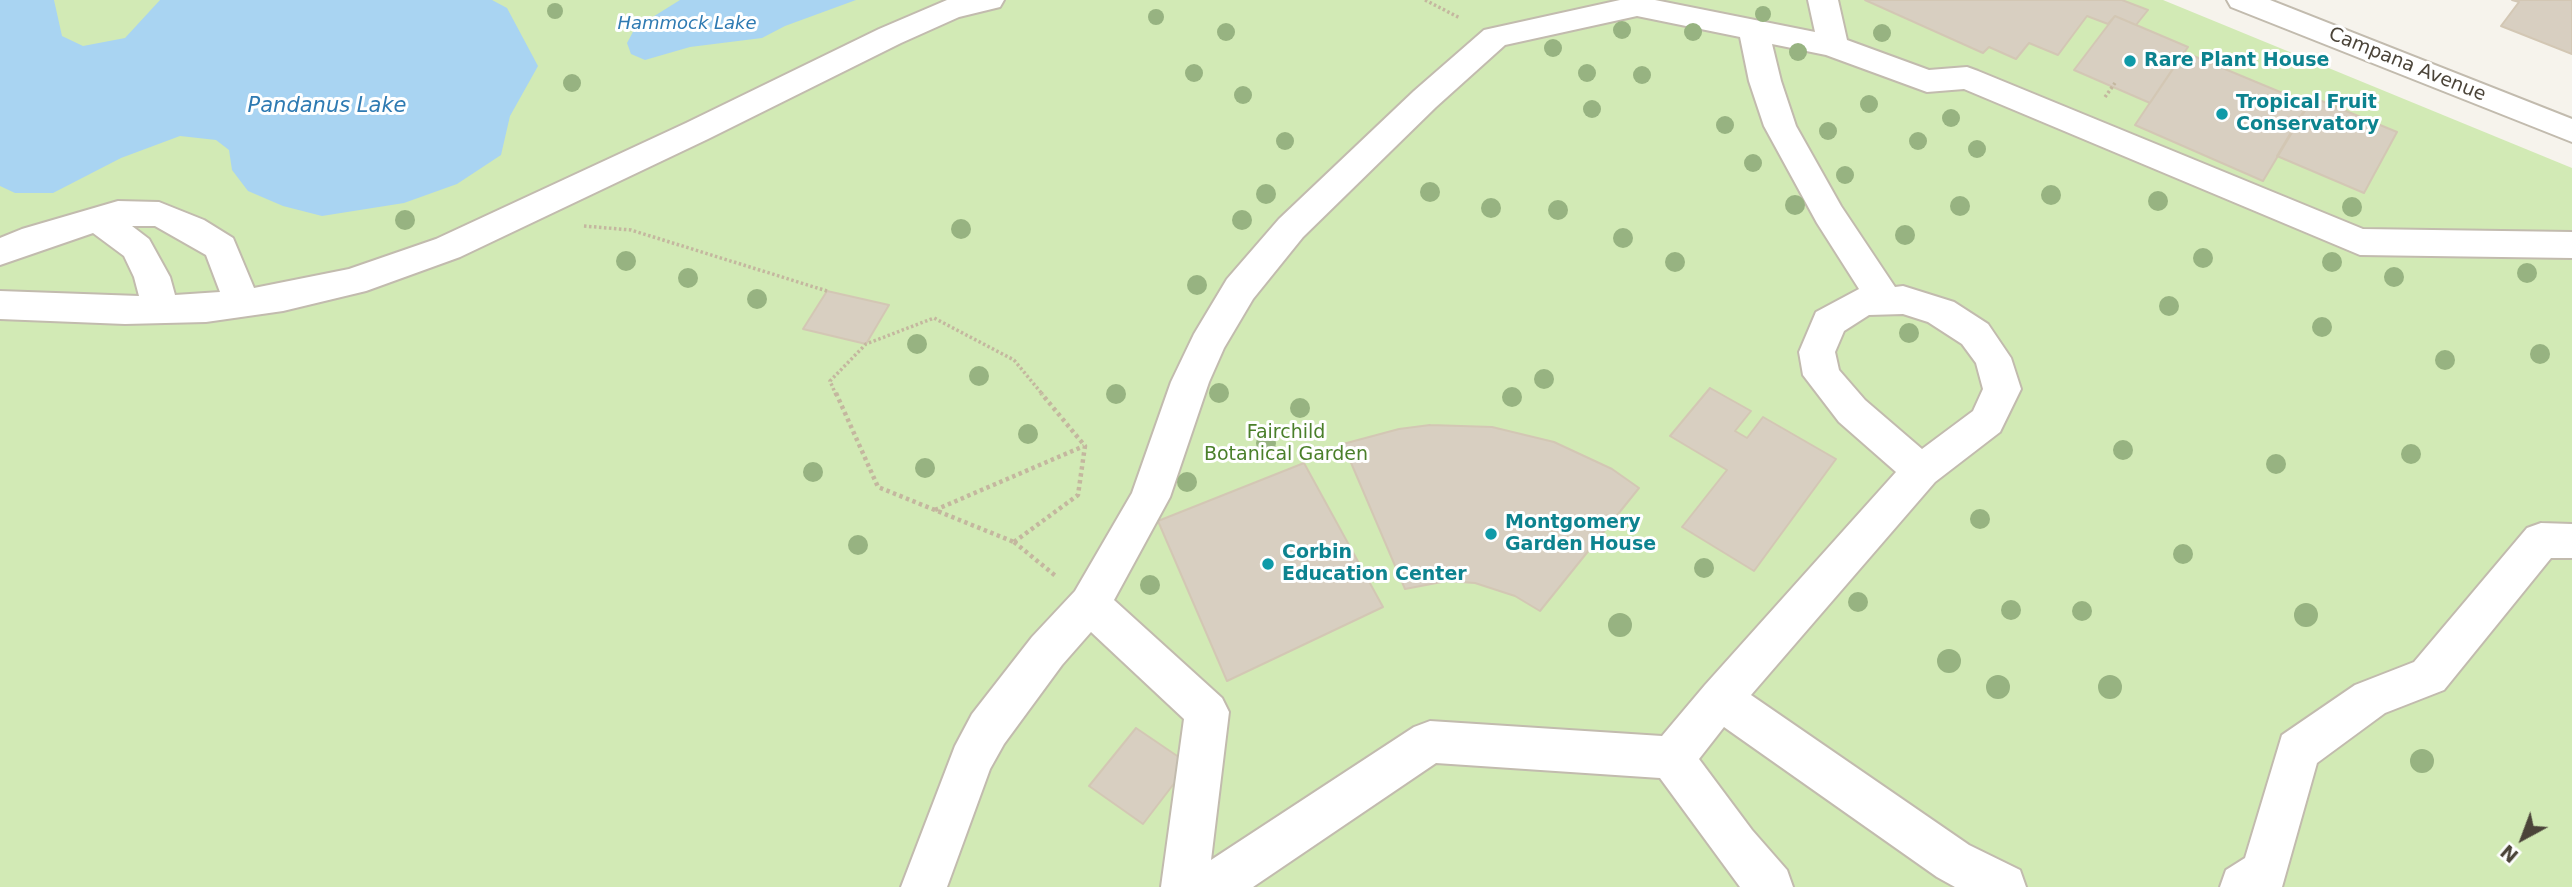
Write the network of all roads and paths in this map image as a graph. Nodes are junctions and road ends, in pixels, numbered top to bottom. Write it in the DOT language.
graph roads {
  1 [pos="989,0"];
  2 [pos="1824,0"];
  3 [pos="2242,0"];
  4 [pos="947,4"];
  5 [pos="1755,30"];
  6 [pos="1833,46"];
  7 [pos="2115,83"];
  8 [pos="2104,99"];
  9 [pos="2572,131"];
  10 [pos="99,219"];
  11 [pos="580,226"];
  12 [pos="2572,245"];
  13 [pos="0,252"];
  14 [pos="827,290"];
  15 [pos="1885,301"];
  16 [pos="242,304"];
  17 [pos="0,305"];
  18 [pos="161,309"];
  19 [pos="1084,446"];
  20 [pos="1921,471"];
  21 [pos="935,510"];
  22 [pos="2572,541"];
  23 [pos="1014,542"];
  24 [pos="1090,604"];
  25 [pos="1720,698"];
  26 [pos="1672,758"];
  27 [pos="924,887"];
  28 [pos="1184,887"];
  29 [pos="1212,887"];
  30 [pos="1770,887"];
  31 [pos="2003,887"];
  32 [pos="2243,887"];
  1 -- 4 [label="street"];
  2 -- 6 [label="street"];
  3 -- 9 [label="street, Campana Avenue"];
  4 -- 16 [label="street"];
  5 -- 6 [label="street"];
  5 -- 15 [label="street"];
  5 -- 24 [label="street"];
  6 -- 12 [label="street"];
  7 -- 8 [label="path"];
  10 -- 13 [label="street"];
  10 -- 16 [label="street"];
  10 -- 18 [label="street"];
  11 -- 14 [label="path"];
  15 -- 20 [label="street"];
  15 -- 20 [label="street"];
  16 -- 18 [label="street"];
  17 -- 18 [label="street"];
  19 -- 21 [label="path"];
  19 -- 21 [label="path"];
  19 -- 23 [label="path"];
  20 -- 25 [label="street"];
  21 -- 23 [label="path"];
  22 -- 32 [label="street"];
  23 -- 24 [label="path"];
  24 -- 27 [label="street"];
  24 -- 28 [label="street"];
  25 -- 26 [label="street"];
  25 -- 31 [label="street"];
  26 -- 29 [label="street"];
  26 -- 30 [label="street"];
}
